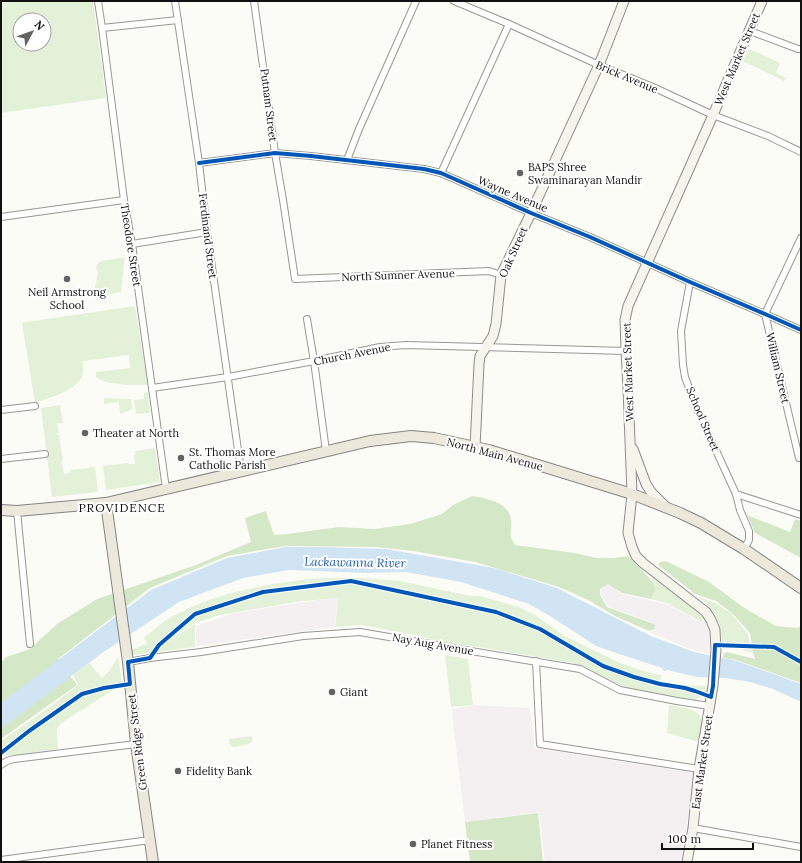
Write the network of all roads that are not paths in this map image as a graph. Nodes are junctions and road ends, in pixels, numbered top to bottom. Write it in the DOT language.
graph roads {
  1 [pos="98,1"];
  2 [pos="176,1"];
  3 [pos="254,1"];
  4 [pos="416,1"];
  5 [pos="454,1"];
  6 [pos="624,1"];
  7 [pos="762,1"];
  8 [pos="178,20"];
  9 [pos="509,24"];
  10 [pos="102,28"];
  11 [pos="750,31"];
  12 [pos="801,49"];
  13 [pos="600,65"];
  14 [pos="713,115"];
  15 [pos="801,152"];
  16 [pos="275,153"];
  17 [pos="347,160"];
  18 [pos="199,163"];
  19 [pos="441,173"];
  20 [pos="124,200"];
  21 [pos="531,213"];
  22 [pos="1,217"];
  23 [pos="207,232"];
  24 [pos="801,238"];
  25 [pos="132,244"];
  26 [pos="646,263"];
  27 [pos="500,275"];
  28 [pos="295,279"];
  29 [pos="690,282"];
  30 [pos="765,314"];
  31 [pos="307,319"];
  32 [pos="801,330"];
  33 [pos="485,347"];
  34 [pos="626,351"];
  35 [pos="314,361"];
  36 [pos="228,377"];
  37 [pos="152,388"];
  38 [pos="35,406"];
  39 [pos="1,410"];
  40 [pos="630,441"];
  41 [pos="475,447"];
  42 [pos="326,451"];
  43 [pos="45,454"];
  44 [pos="800,458"];
  45 [pos="1,459"];
  46 [pos="241,471"];
  47 [pos="166,489"];
  48 [pos="632,494"];
  49 [pos="736,494"];
  50 [pos="106,503"];
  51 [pos="666,507"];
  52 [pos="1,510"];
  53 [pos="17,511"];
  54 [pos="801,515"];
  55 [pos="744,549"];
  56 [pos="801,588"];
  57 [pos="30,644"];
  58 [pos="536,661"];
  59 [pos="128,662"];
  60 [pos="713,686"];
  61 [pos="710,706"];
  62 [pos="136,744"];
  63 [pos="1,765"];
  64 [pos="699,769"];
  65 [pos="693,828"];
  66 [pos="150,840"];
  67 [pos="801,847"];
  68 [pos="1,860"];
  69 [pos="153,862"];
  70 [pos="687,862"];
  1 -- 10 [label="street, Theodore Street"];
  2 -- 8 [label="street, Ferdinand Street"];
  3 -- 16 [label="street, Putnam Street"];
  4 -- 17 [label="street"];
  5 -- 9 [label="street, Brick Avenue"];
  6 -- 13 [label="street, Oak Street"];
  7 -- 11 [label="street, West Market Street"];
  8 -- 10 [label="street"];
  8 -- 18 [label="street, Ferdinand Street"];
  9 -- 13 [label="street, Brick Avenue"];
  9 -- 19 [label="street"];
  10 -- 20 [label="street, Theodore Street"];
  11 -- 12 [label="street"];
  11 -- 14 [label="street, West Market Street"];
  13 -- 14 [label="street, Brick Avenue"];
  13 -- 21 [label="street, Oak Street"];
  14 -- 15 [label="street, Brick Avenue"];
  14 -- 26 [label="street, West Market Street"];
  16 -- 17 [label="street, Wayne Avenue"];
  16 -- 18 [label="street, Wayne Avenue"];
  16 -- 28 [label="street, Putnam Street"];
  17 -- 19 [label="street, Wayne Avenue"];
  18 -- 23 [label="street, Ferdinand Street"];
  19 -- 21 [label="street, Wayne Avenue"];
  20 -- 22 [label="street"];
  20 -- 25 [label="street, Theodore Street"];
  21 -- 26 [label="street, Wayne Avenue"];
  21 -- 27 [label="street, Oak Street"];
  23 -- 25 [label="street"];
  23 -- 36 [label="street, Ferdinand Street"];
  24 -- 30 [label="street"];
  25 -- 37 [label="street, Theodore Street"];
  26 -- 29 [label="street, Wayne Avenue"];
  26 -- 34 [label="street, West Market Street"];
  27 -- 28 [label="street, North Sumner Avenue"];
  27 -- 33 [label="street, Oak Street"];
  29 -- 30 [label="street, Wayne Avenue"];
  29 -- 49 [label="street, School Street"];
  30 -- 32 [label="street, Wayne Avenue"];
  30 -- 44 [label="street, William Street"];
  31 -- 35 [label="street"];
  33 -- 34 [label="street, Church Avenue"];
  33 -- 35 [label="street, Church Avenue"];
  33 -- 41 [label="street, Oak Street"];
  34 -- 40 [label="street, West Market Street"];
  35 -- 36 [label="street, Church Avenue"];
  35 -- 42 [label="street"];
  36 -- 37 [label="street, Church Avenue"];
  36 -- 46 [label="street, Ferdinand Street"];
  37 -- 47 [label="street, Theodore Street"];
  38 -- 39 [label="street"];
  40 -- 48 [label="street, West Market Street"];
  40 -- 51 [label="street"];
  41 -- 42 [label="main road, North Main Avenue"];
  41 -- 48 [label="main road, North Main Avenue"];
  42 -- 46 [label="main road, North Main Avenue"];
  43 -- 45 [label="street"];
  46 -- 47 [label="main road, North Main Avenue"];
  47 -- 50 [label="main road, North Main Avenue"];
  48 -- 51 [label="main road, North Main Avenue"];
  48 -- 60 [label="street, West Market Street"];
  49 -- 54 [label="street"];
  49 -- 55 [label="street, School Street"];
  50 -- 53 [label="main road, North Main Avenue"];
  50 -- 59 [label="main road, Green Ridge Street"];
  51 -- 55 [label="main road, North Main Avenue"];
  52 -- 53 [label="main road, North Main Avenue"];
  53 -- 57 [label="street"];
  55 -- 56 [label="main road, North Main Avenue"];
  58 -- 59 [label="street, Nay Aug Avenue"];
  58 -- 61 [label="street, Nay Aug Avenue"];
  58 -- 64 [label="street"];
  59 -- 62 [label="main road, Green Ridge Street"];
  60 -- 61 [label="street, East Market Street"];
  61 -- 64 [label="street, East Market Street"];
  62 -- 63 [label="street"];
  62 -- 66 [label="main road, Green Ridge Street"];
  64 -- 65 [label="street, East Market Street"];
  65 -- 67 [label="street"];
  65 -- 70 [label="street, East Market Street"];
  66 -- 68 [label="street"];
  66 -- 69 [label="main road, Green Ridge Street"];
}
